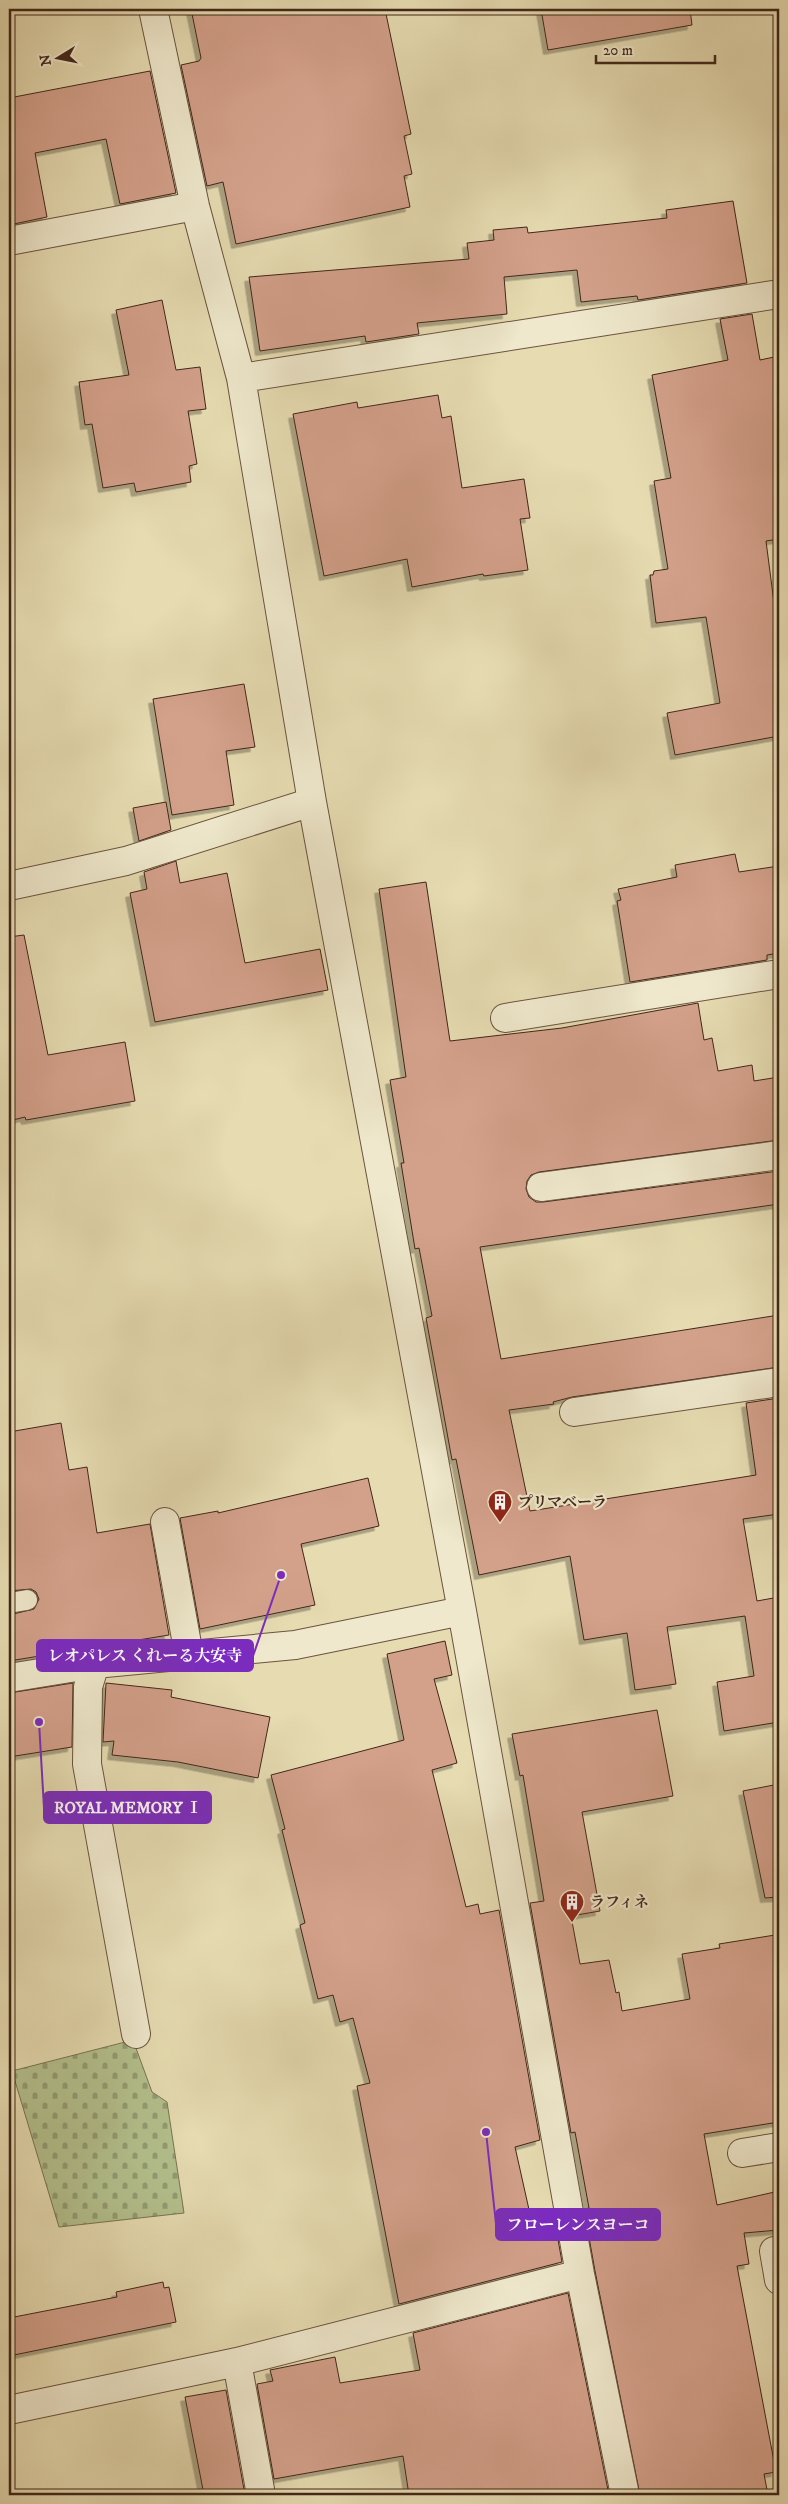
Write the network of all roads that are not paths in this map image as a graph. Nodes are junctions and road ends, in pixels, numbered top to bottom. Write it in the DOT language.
graph roads {
  1 [pos="153,9"];
  2 [pos="195,206"];
  3 [pos="9,241"];
  4 [pos="779,294"];
  5 [pos="241,378"];
  6 [pos="312,802"];
  7 [pos="9,886"];
  8 [pos="779,974"];
  9 [pos="505,1018"];
  10 [pos="779,1155"];
  11 [pos="541,1188"];
  12 [pos="779,1382"];
  13 [pos="574,1412"];
  14 [pos="165,1522"];
  15 [pos="462,1610"];
  16 [pos="189,1655"];
  17 [pos="95,1664"];
  18 [pos="9,1678"];
  19 [pos="136,2034"];
  20 [pos="779,2147"];
  21 [pos="742,2152"];
  22 [pos="774,2250"];
  23 [pos="580,2274"];
  24 [pos="779,2280"];
  25 [pos="237,2362"];
  26 [pos="9,2410"];
  27 [pos="261,2495"];
  28 [pos="625,2495"];
  1 -- 2 [label="street"];
  2 -- 3 [label="street"];
  2 -- 5 [label="street"];
  4 -- 5 [label="street"];
  5 -- 6 [label="street"];
  6 -- 7 [label="street"];
  6 -- 15 [label="street"];
  8 -- 9 [label="street"];
  10 -- 11 [label="street"];
  12 -- 13 [label="street"];
  14 -- 16 [label="street"];
  15 -- 16 [label="street"];
  15 -- 23 [label="street"];
  16 -- 17 [label="street"];
  17 -- 18 [label="street"];
  17 -- 19 [label="street"];
  20 -- 21 [label="street"];
  22 -- 24 [label="street"];
  23 -- 25 [label="street"];
  23 -- 28 [label="street"];
  25 -- 26 [label="street"];
  25 -- 27 [label="street"];
}
